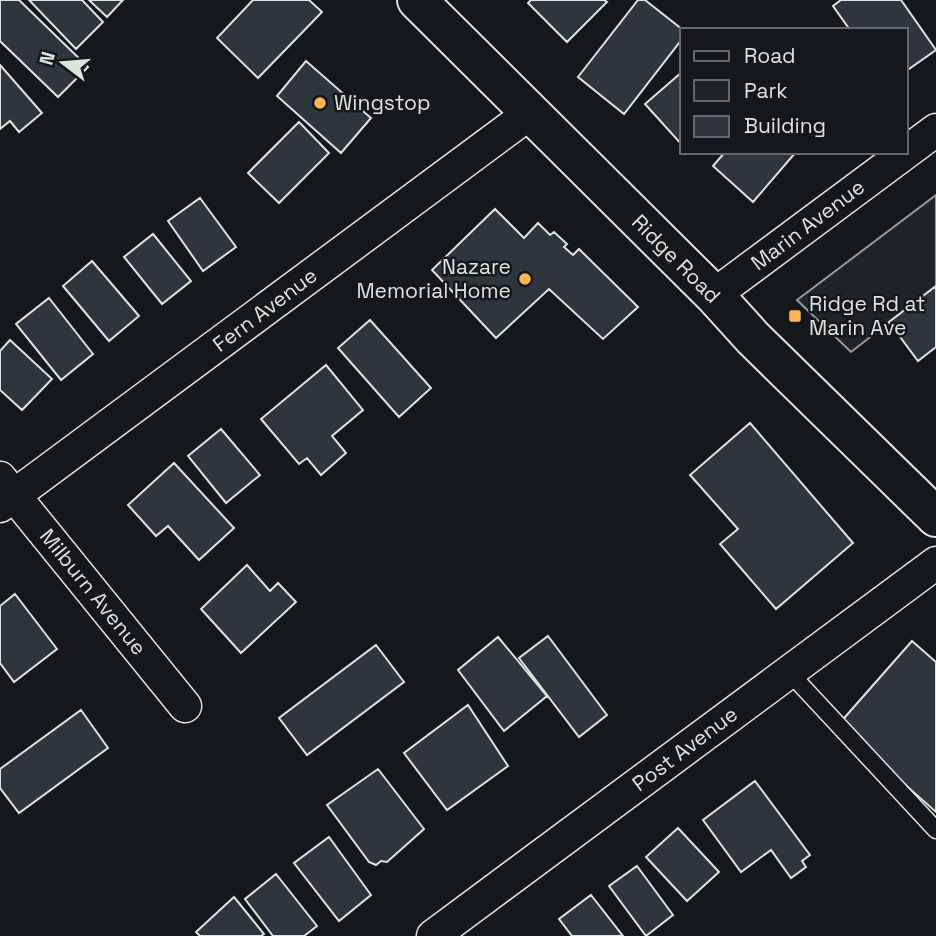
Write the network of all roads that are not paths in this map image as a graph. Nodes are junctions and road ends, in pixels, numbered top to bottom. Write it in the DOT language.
graph roads {
  1 [pos="417,0"];
  2 [pos="530,113"];
  3 [pos="936,130"];
  4 [pos="908,151"];
  5 [pos="904,154"];
  6 [pos="714,295"];
  7 [pos="5,493"];
  8 [pos="927,503"];
  9 [pos="936,563"];
  10 [pos="789,672"];
  11 [pos="185,706"];
  12 [pos="936,830"];
  13 [pos="433,936"];
  1 -- 2 [label="main road, Ridge Road"];
  2 -- 6 [label="main road, Ridge Road"];
  2 -- 7 [label="street, Fern Avenue"];
  3 -- 4 [label="street, Marin Avenue"];
  5 -- 6 [label="street, Marin Avenue"];
  6 -- 8 [label="main road, Ridge Road"];
  7 -- 11 [label="street, Milburn Avenue"];
  9 -- 10 [label="street, Post Avenue"];
  10 -- 12 [label="lane"];
  10 -- 13 [label="street, Post Avenue"];
}
